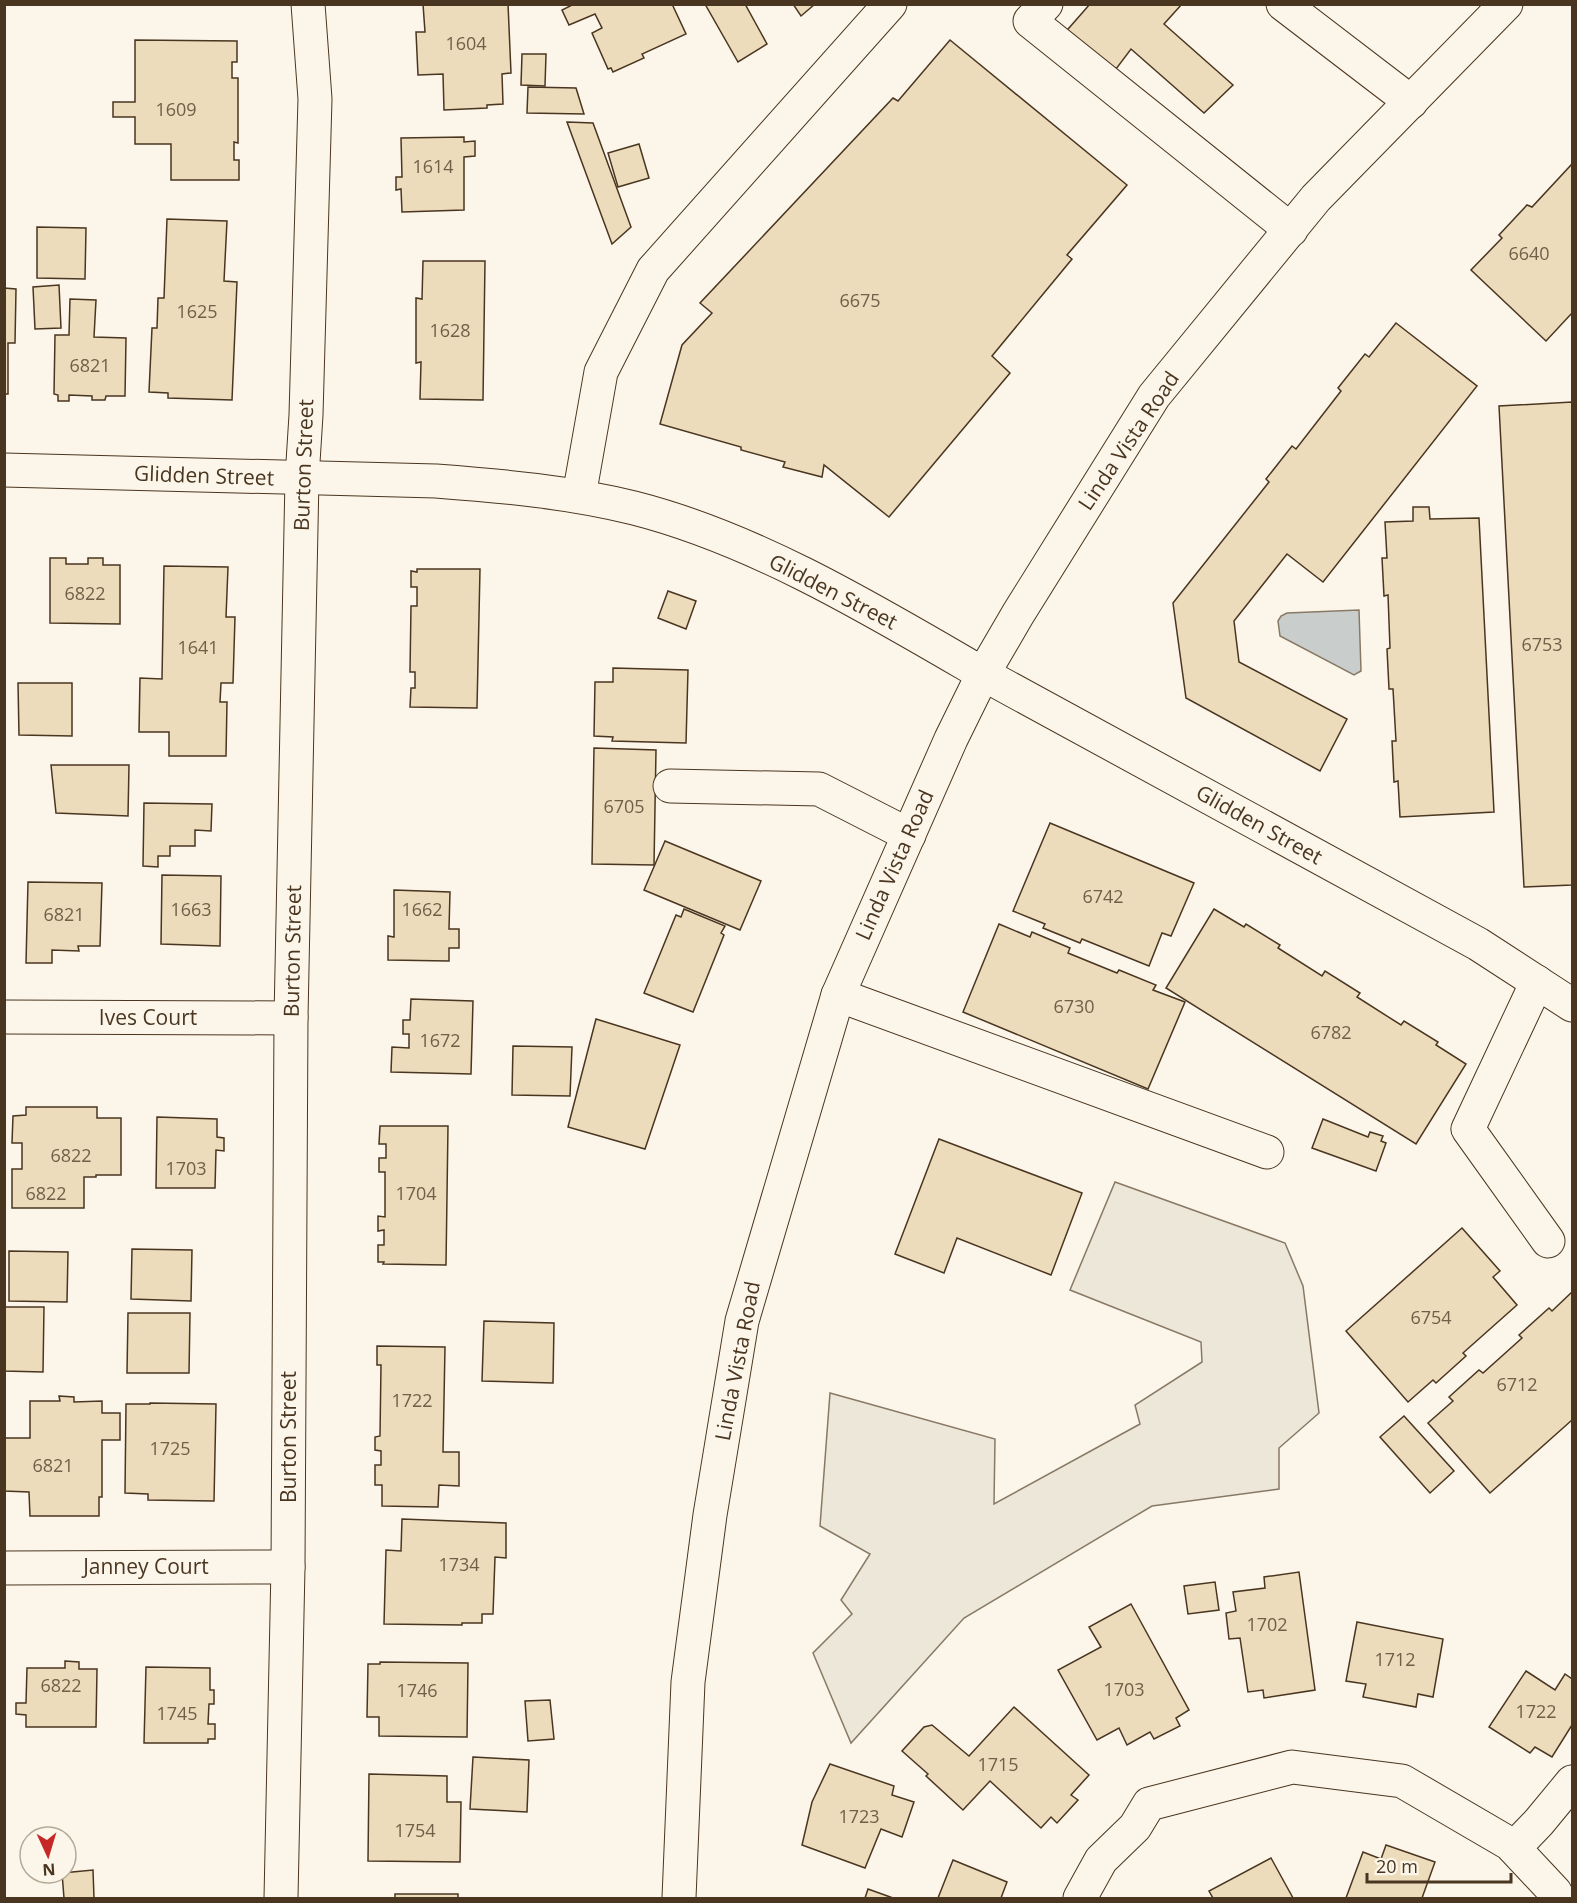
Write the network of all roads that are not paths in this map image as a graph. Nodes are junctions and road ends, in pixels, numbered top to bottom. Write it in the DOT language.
graph roads {
  1 [pos="308,4"];
  2 [pos="890,4"];
  3 [pos="1046,4"];
  4 [pos="1283,4"];
  5 [pos="1506,4"];
  6 [pos="1411,102"];
  7 [pos="1291,230"];
  8 [pos="4,470"];
  9 [pos="302,478"];
  10 [pos="579,496"];
  11 [pos="983,674"];
  12 [pos="670,786"];
  13 [pos="909,835"];
  14 [pos="1537,982"];
  15 [pos="838,995"];
  16 [pos="1572,1005"];
  17 [pos="4,1017"];
  18 [pos="291,1018"];
  19 [pos="1267,1152"];
  20 [pos="1548,1241"];
  21 [pos="288,1567"];
  22 [pos="4,1568"];
  23 [pos="1572,1782"];
  24 [pos="1514,1848"];
  25 [pos="281,1899"];
  26 [pos="679,1899"];
  27 [pos="1080,1899"];
  28 [pos="1558,1899"];
  1 -- 9 [label="street, Burton Street"];
  2 -- 10 [label="street"];
  3 -- 7 [label="street"];
  4 -- 6 [label="street"];
  5 -- 6 [label="street, Linda Vista Road"];
  6 -- 7 [label="street, Linda Vista Road"];
  7 -- 11 [label="street, Linda Vista Road"];
  8 -- 9 [label="street, Glidden Street"];
  9 -- 10 [label="street, Glidden Street"];
  9 -- 18 [label="street, Burton Street"];
  10 -- 11 [label="street, Glidden Street"];
  11 -- 13 [label="street, Linda Vista Road"];
  11 -- 14 [label="street, Glidden Street"];
  12 -- 13 [label="street"];
  13 -- 15 [label="street, Linda Vista Road"];
  14 -- 16 [label="street, Glidden Street"];
  14 -- 20 [label="street"];
  15 -- 19 [label="street"];
  15 -- 26 [label="street, Linda Vista Road"];
  17 -- 18 [label="street, Ives Court"];
  18 -- 21 [label="street, Burton Street"];
  21 -- 22 [label="street, Janney Court"];
  21 -- 25 [label="street, Burton Street"];
  23 -- 24 [label="street"];
  24 -- 27 [label="street"];
  24 -- 28 [label="street"];
}
